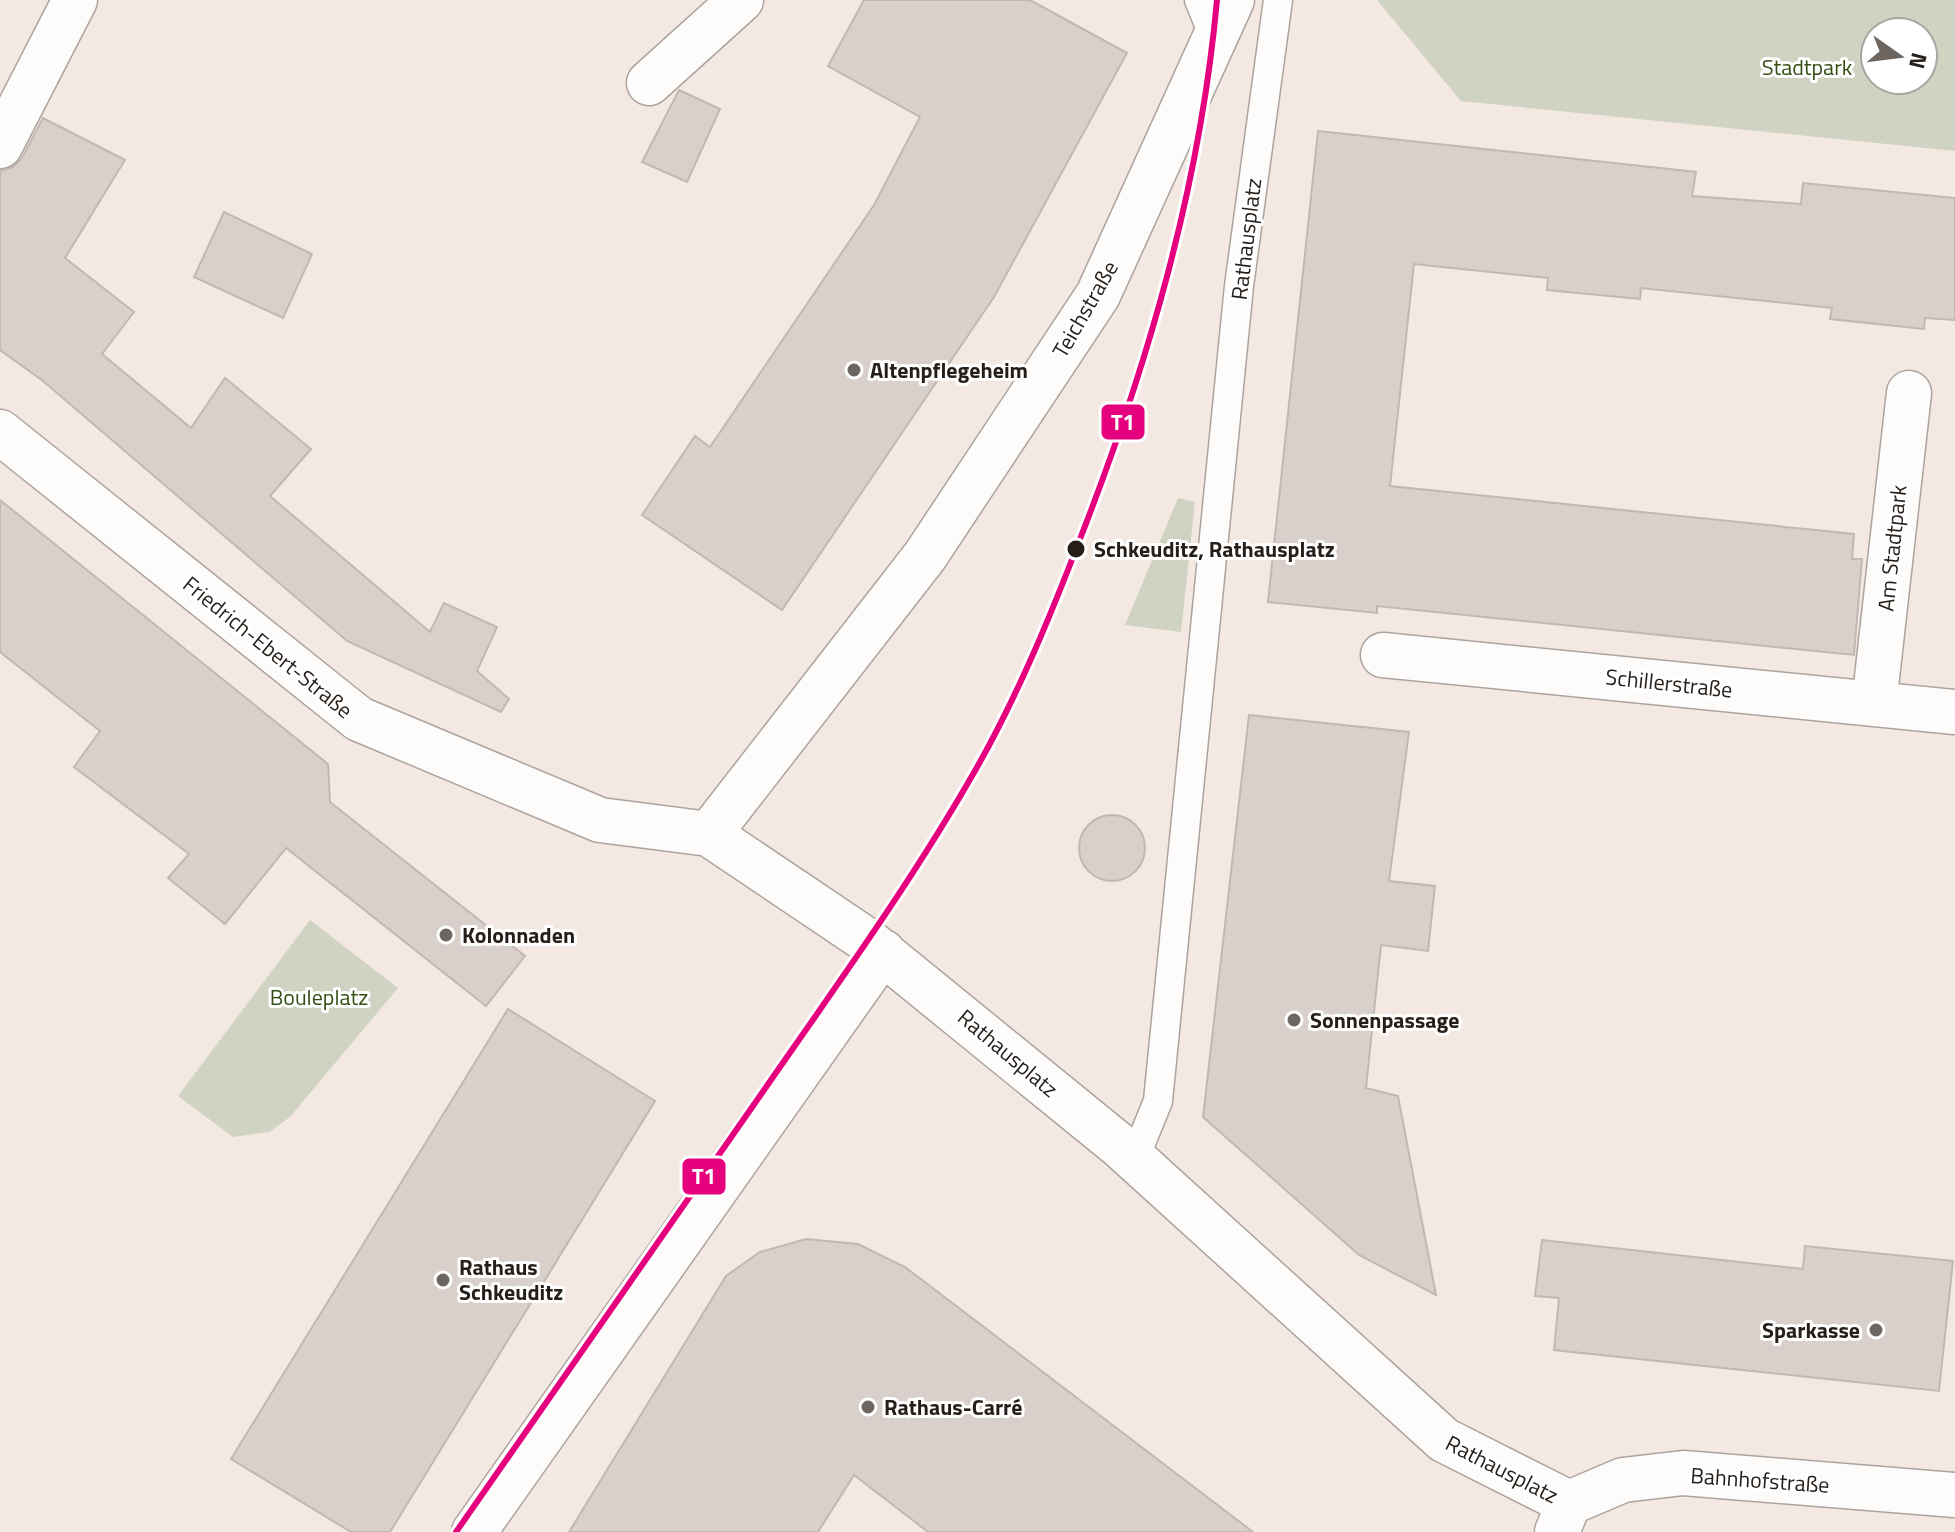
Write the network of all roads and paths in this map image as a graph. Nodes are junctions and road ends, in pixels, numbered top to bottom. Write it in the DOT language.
graph roads {
  1 [pos="75,0"];
  2 [pos="741,0"];
  3 [pos="1278,0"];
  4 [pos="1215,12"];
  5 [pos="649,83"];
  6 [pos="0,146"];
  7 [pos="1909,393"];
  8 [pos="0,432"];
  9 [pos="1383,655"];
  10 [pos="1874,704"];
  11 [pos="1955,712"];
  12 [pos="709,834"];
  13 [pos="883,952"];
  14 [pos="1134,1160"];
  15 [pos="1955,1495"];
  16 [pos="1563,1518"];
  17 [pos="474,1532"];
  1 -- 6 [label="street"];
  2 -- 5 [label="street"];
  3 -- 14 [label="lane, Rathausplatz"];
  4 -- 12 [label="street, Teichstraße"];
  7 -- 10 [label="street, Am Stadtpark"];
  8 -- 12 [label="street, Friedrich-Ebert-Straße"];
  9 -- 10 [label="street, Schillerstraße"];
  10 -- 11 [label="street, Schillerstraße"];
  12 -- 13 [label="street, Rathausplatz"];
  13 -- 14 [label="street, Rathausplatz"];
  13 -- 17 [label="street"];
  14 -- 16 [label="street, Rathausplatz"];
  15 -- 16 [label="street, Bahnhofstraße"];
}
